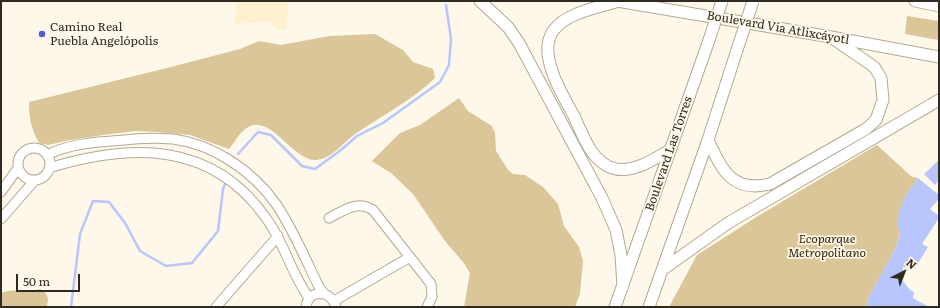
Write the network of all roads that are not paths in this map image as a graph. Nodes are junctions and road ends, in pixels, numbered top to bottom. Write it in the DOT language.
graph roads {
  1 [pos="480,1"];
  2 [pos="618,1"];
  3 [pos="722,1"];
  4 [pos="753,1"];
  5 [pos="915,1"];
  6 [pos="939,6"];
  7 [pos="831,37"];
  8 [pos="939,57"];
  9 [pos="939,100"];
  10 [pos="708,140"];
  11 [pos="670,150"];
  12 [pos="47,155"];
  13 [pos="18,168"];
  14 [pos="49,168"];
  15 [pos="36,180"];
  16 [pos="1,192"];
  17 [pos="329,218"];
  18 [pos="1,219"];
  19 [pos="278,236"];
  20 [pos="410,257"];
  21 [pos="662,270"];
  22 [pos="622,286"];
  23 [pos="324,294"];
  24 [pos="309,298"];
  25 [pos="335,304"];
  26 [pos="216,307"];
  27 [pos="306,307"];
  28 [pos="427,307"];
  29 [pos="615,307"];
  30 [pos="649,307"];
  1 -- 22 [label="main road"];
  2 -- 7 [label="main road, Boulevard Vía Atlixcáyotl"];
  2 -- 11 [label="main road"];
  3 -- 11 [label="main road, Boulevard Las Torres, bridge"];
  4 -- 10 [label="main road, bridge"];
  5 -- 6 [label="main road"];
  7 -- 8 [label="main road, Boulevard Vía Atlixcáyotl"];
  7 -- 10 [label="main road"];
  9 -- 21 [label="main road"];
  10 -- 21 [label="main road"];
  11 -- 22 [label="main road, Boulevard Las Torres"];
  12 -- 13 [label="street"];
  12 -- 14 [label="street"];
  12 -- 23 [label="street"];
  13 -- 15 [label="street"];
  13 -- 16 [label="street"];
  14 -- 15 [label="street"];
  14 -- 19 [label="street"];
  15 -- 18 [label="street"];
  17 -- 20 [label="street"];
  19 -- 24 [label="street"];
  19 -- 26 [label="street"];
  20 -- 25 [label="street"];
  20 -- 28 [label="street"];
  21 -- 30 [label="main road"];
  22 -- 29 [label="main road, Boulevard Las Torres"];
  23 -- 24 [label="street"];
  23 -- 25 [label="street"];
  24 -- 27 [label="street"];
}
